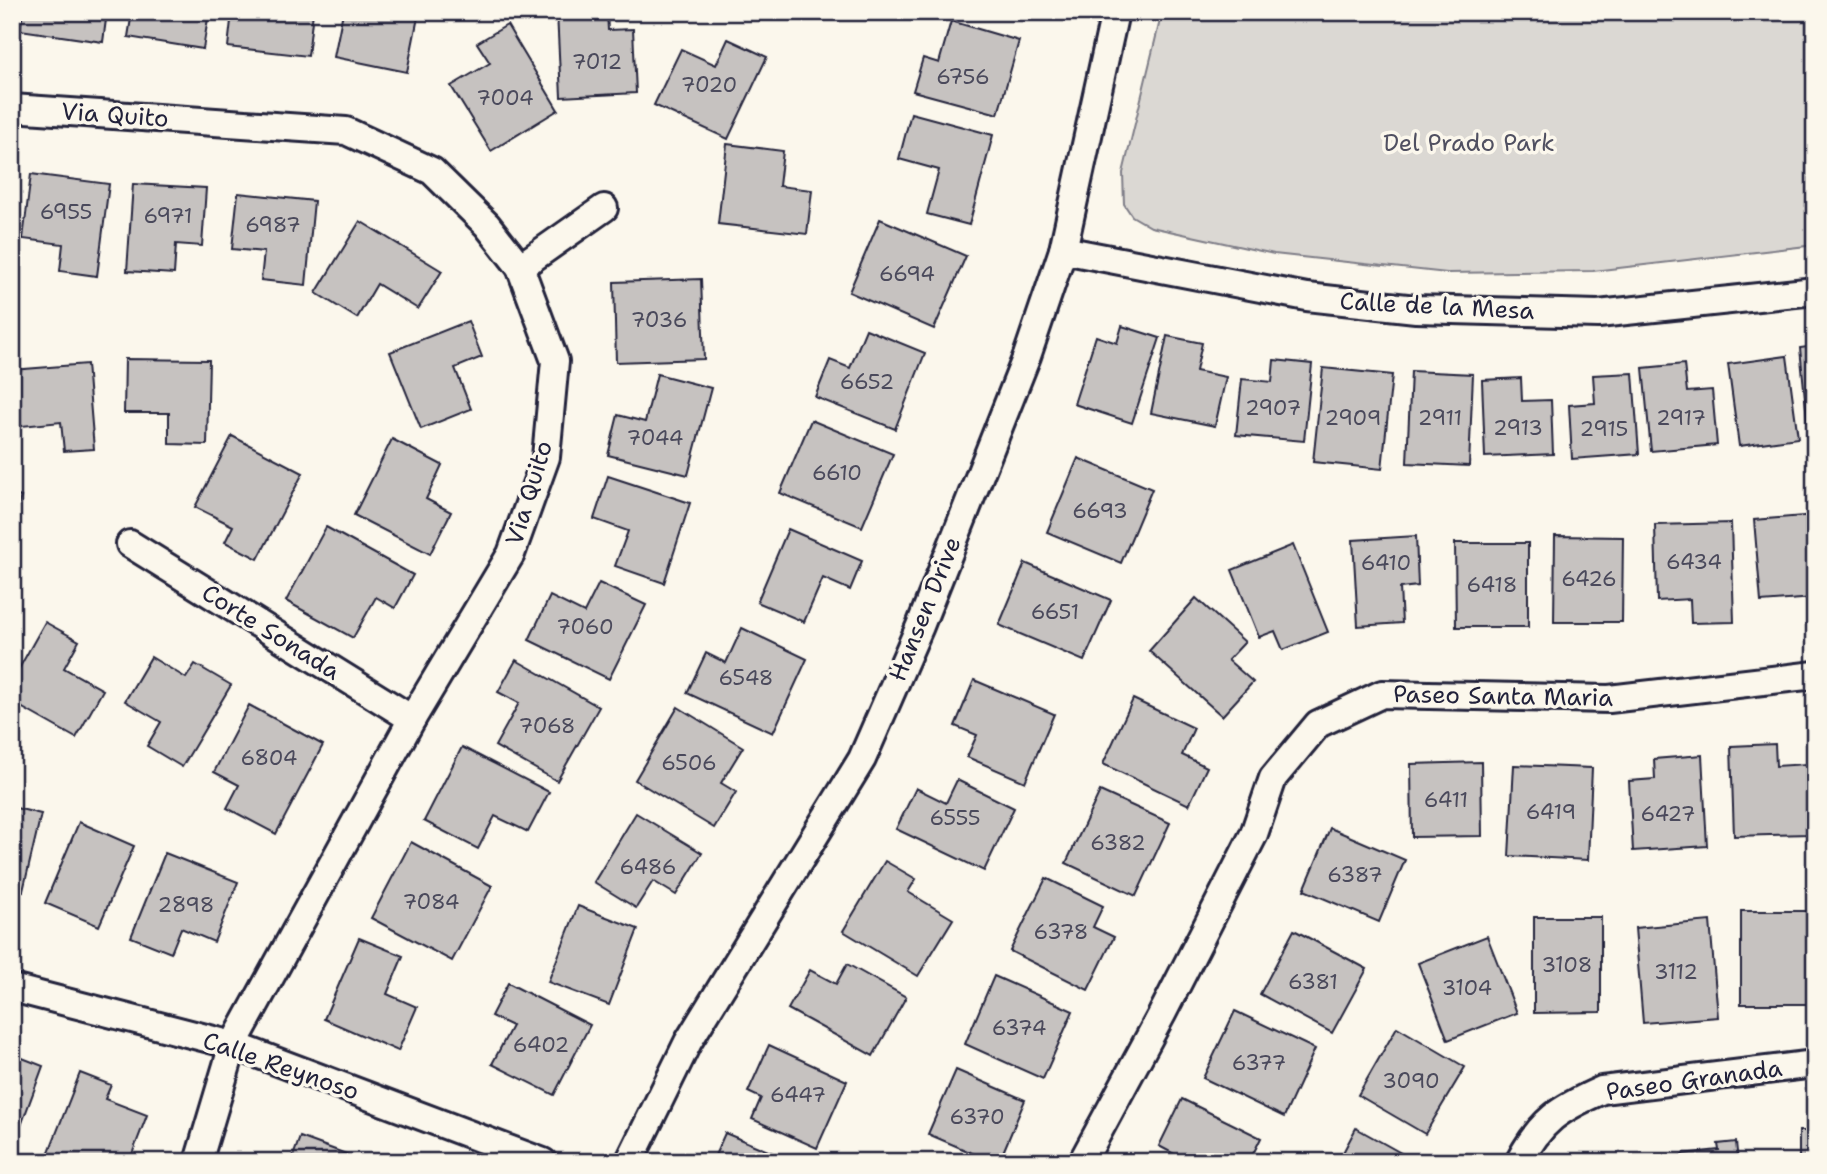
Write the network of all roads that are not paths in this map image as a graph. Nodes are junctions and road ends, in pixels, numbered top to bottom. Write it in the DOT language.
graph roads {
  1 [pos="1115,12"];
  2 [pos="12,108"];
  3 [pos="604,208"];
  4 [pos="1063,250"];
  5 [pos="520,267"];
  6 [pos="1815,291"];
  7 [pos="130,544"];
  8 [pos="1815,675"];
  9 [pos="412,719"];
  10 [pos="12,988"];
  11 [pos="233,1045"];
  12 [pos="1815,1064"];
  13 [pos="198,1162"];
  14 [pos="543,1162"];
  15 [pos="629,1162"];
  16 [pos="1082,1162"];
  17 [pos="1519,1162"];
  1 -- 4 [label="street, Hansen Drive"];
  2 -- 5 [label="street, Via Quito"];
  3 -- 5 [label="street"];
  4 -- 6 [label="street, Calle de la Mesa"];
  4 -- 15 [label="street, Hansen Drive"];
  5 -- 9 [label="street, Via Quito"];
  7 -- 9 [label="street, Corte Sonada"];
  8 -- 16 [label="street, Paseo Santa Maria"];
  9 -- 11 [label="street, Via Quito"];
  10 -- 11 [label="street, Calle Reynoso"];
  11 -- 13 [label="street, Via Quito"];
  11 -- 14 [label="street, Calle Reynoso"];
  12 -- 17 [label="street, Paseo Granada"];
}
